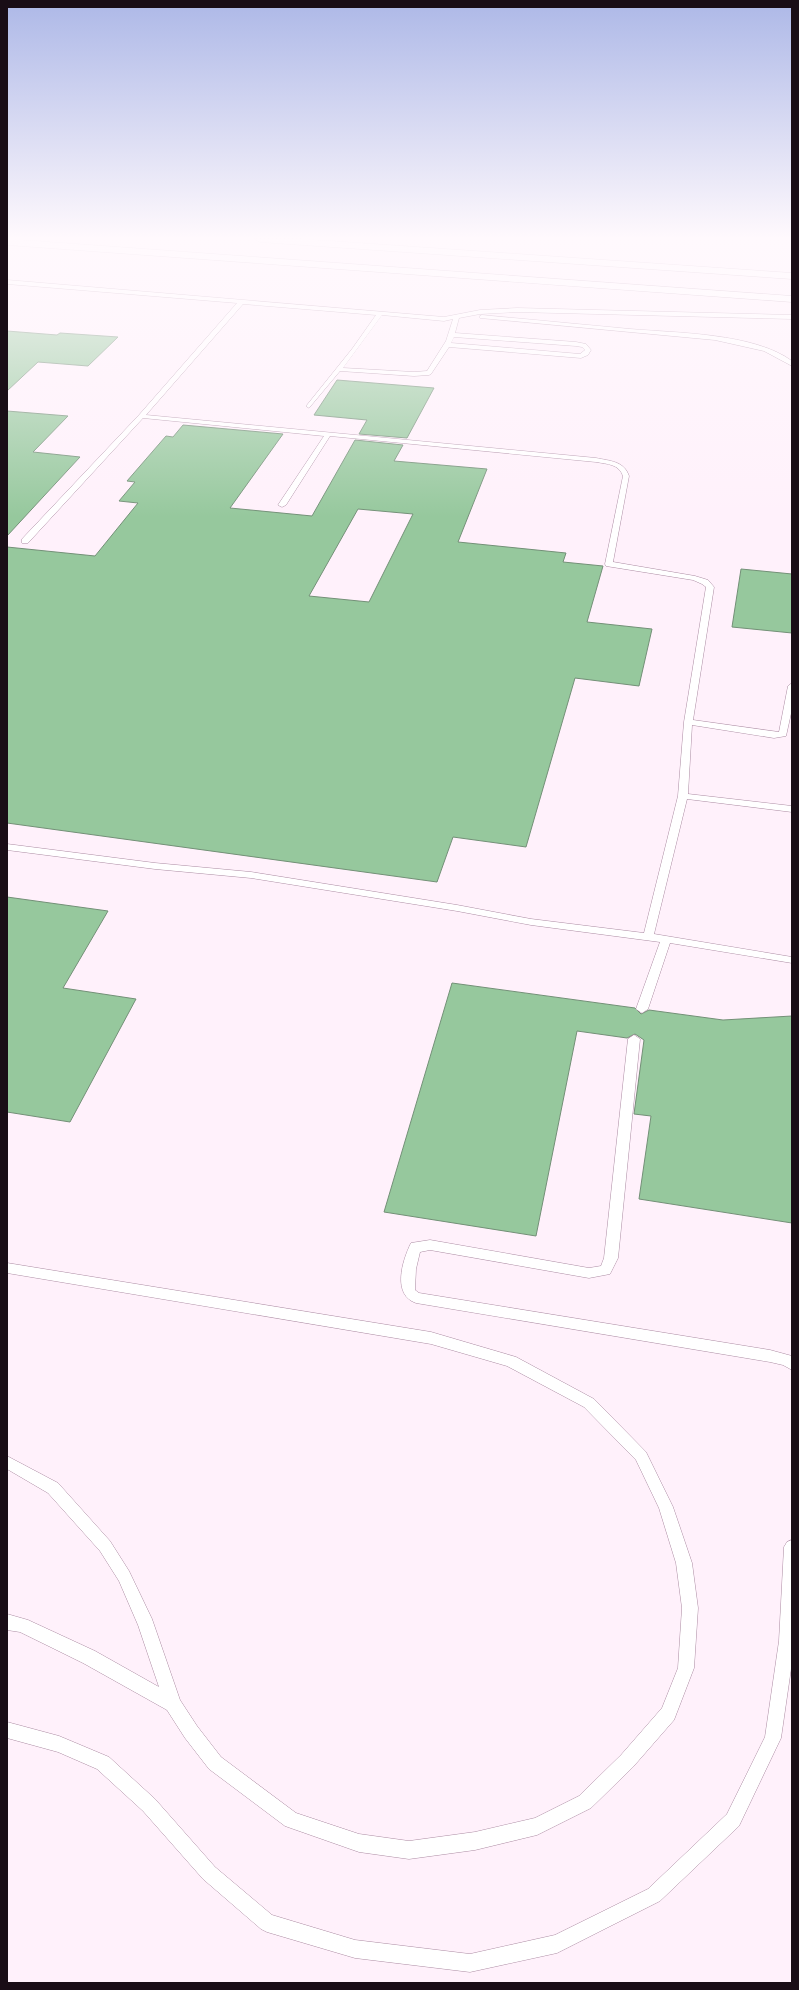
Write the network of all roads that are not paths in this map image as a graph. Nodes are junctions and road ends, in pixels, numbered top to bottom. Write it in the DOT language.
graph roads {
  1 [pos="215,332"];
  2 [pos="367,332"];
  3 [pos="454,332"];
  4 [pos="645,332"];
  5 [pos="453,335"];
  6 [pos="448,345"];
  7 [pos="792,364"];
  8 [pos="337,369"];
  9 [pos="309,406"];
  10 [pos="141,416"];
  11 [pos="328,435"];
  12 [pos="282,505"];
  13 [pos="25,541"];
  14 [pos="792,686"];
  15 [pos="688,722"];
  16 [pos="683,796"];
  17 [pos="792,809"];
  18 [pos="7,847"];
  19 [pos="648,937"];
  20 [pos="666,939"];
  21 [pos="792,960"];
  22 [pos="642,1009"];
  23 [pos="634,1039"];
  24 [pos="7,1268"];
  25 [pos="792,1364"];
  26 [pos="7,1462"];
  27 [pos="792,1547"];
  28 [pos="791,1585"];
  29 [pos="7,1622"];
  30 [pos="173,1704"];
  31 [pos="7,1730"];
  1 -- 10 [label="lane"];
  2 -- 8 [label="lane"];
  3 -- 5 [label="lane"];
  4 -- 7 [label="lane"];
  5 -- 6 [label="lane"];
  5 -- 6 [label="lane"];
  6 -- 8 [label="lane"];
  8 -- 9 [label="lane"];
  10 -- 11 [label="lane"];
  10 -- 13 [label="lane"];
  11 -- 12 [label="lane"];
  11 -- 15 [label="lane"];
  14 -- 15 [label="lane"];
  15 -- 16 [label="lane"];
  16 -- 17 [label="lane"];
  16 -- 19 [label="lane"];
  18 -- 19 [label="lane"];
  19 -- 20 [label="lane"];
  20 -- 21 [label="lane"];
  20 -- 22 [label="lane"];
  23 -- 25 [label="lane"];
  24 -- 30 [label="lane"];
  26 -- 30 [label="lane"];
  27 -- 28 [label="lane"];
  28 -- 31 [label="lane"];
  29 -- 30 [label="lane"];
}
